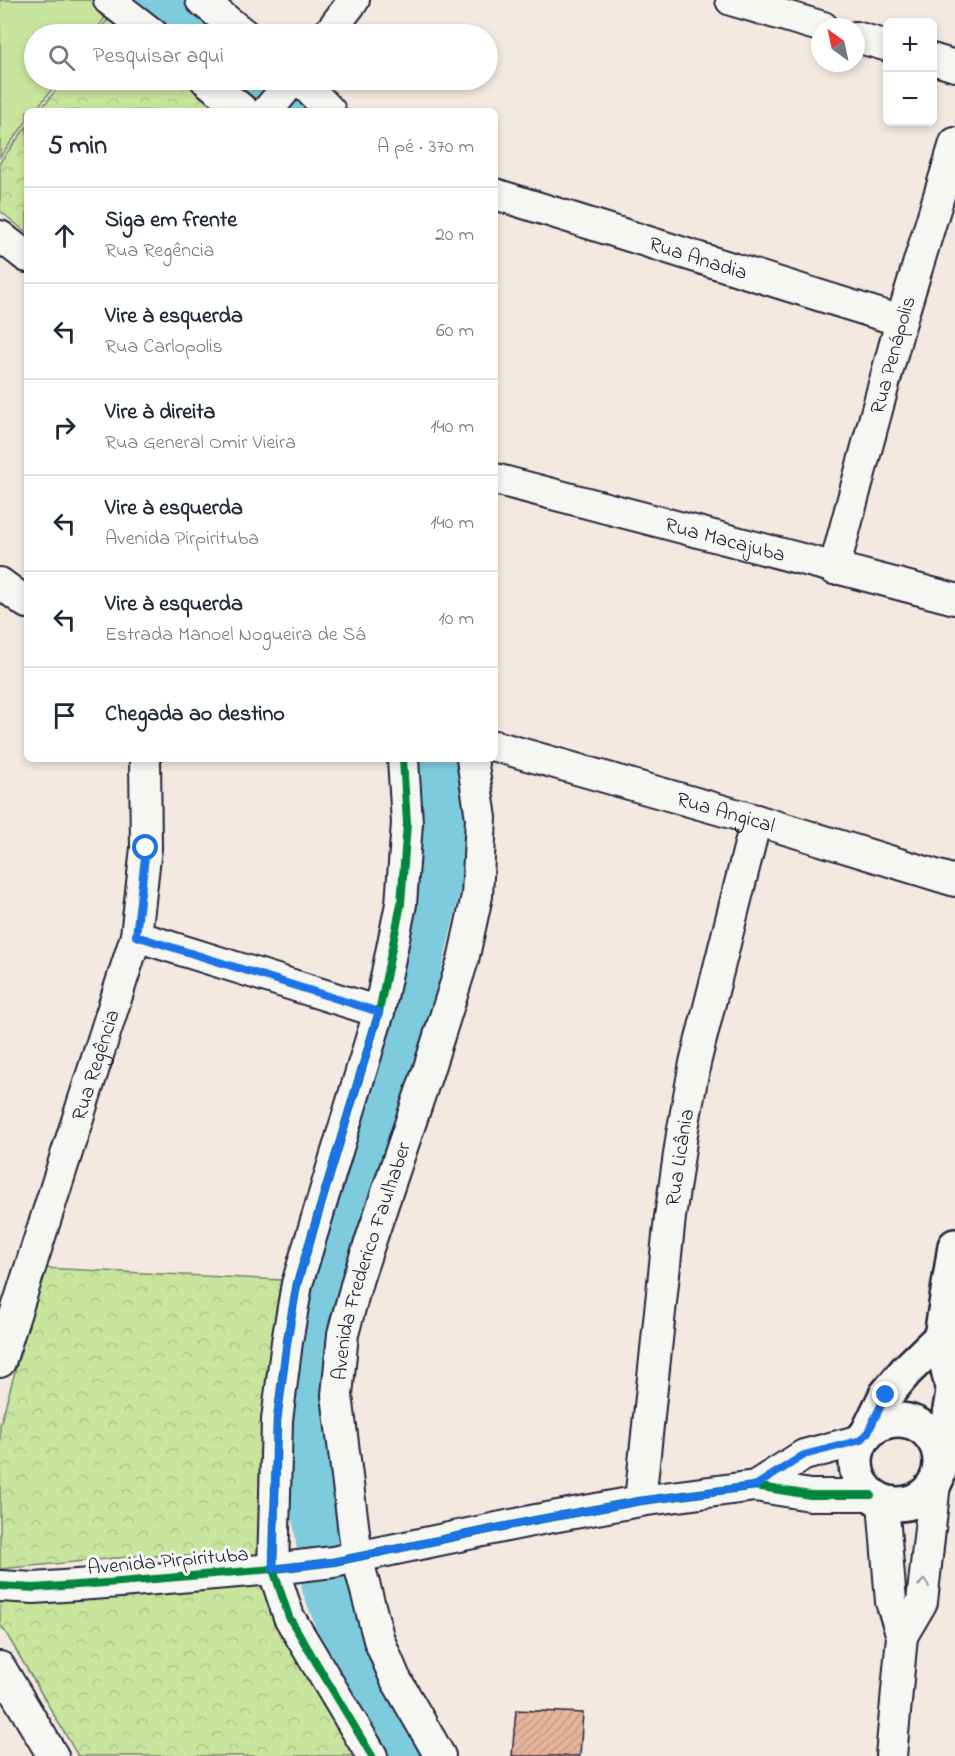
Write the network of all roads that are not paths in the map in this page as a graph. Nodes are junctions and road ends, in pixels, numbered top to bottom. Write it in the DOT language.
graph roads {
  1 [pos="109,0"];
  2 [pos="201,0"];
  3 [pos="354,0"];
  4 [pos="731,0"];
  5 [pos="811,23"];
  6 [pos="140,24"];
  7 [pos="231,24"];
  8 [pos="336,24"];
  9 [pos="865,40"];
  10 [pos="883,45"];
  11 [pos="937,60"];
  12 [pos="955,66"];
  13 [pos="218,90"];
  14 [pos="286,90"];
  15 [pos="303,90"];
  16 [pos="240,108"];
  17 [pos="270,108"];
  18 [pos="326,108"];
  19 [pos="955,143"];
  20 [pos="498,195"];
  21 [pos="0,237"];
  22 [pos="24,255"];
  23 [pos="901,321"];
  24 [pos="498,480"];
  25 [pos="834,569"];
  26 [pos="0,583"];
  27 [pos="955,599"];
  28 [pos="24,601"];
  29 [pos="498,747"];
  30 [pos="145,762"];
  31 [pos="403,762"];
  32 [pos="472,762"];
  33 [pos="756,820"];
  34 [pos="955,881"];
  35 [pos="136,936"];
  36 [pos="379,1012"];
  37 [pos="955,1246"];
  38 [pos="947,1326"];
  39 [pos="2,1346"];
  40 [pos="865,1436"];
  41 [pos="937,1477"];
  42 [pos="755,1486"];
  43 [pos="877,1498"];
  44 [pos="640,1501"];
  45 [pos="345,1559"];
  46 [pos="273,1569"];
  47 [pos="0,1586"];
  48 [pos="902,1636"];
  49 [pos="0,1667"];
  50 [pos="53,1756"];
  51 [pos="372,1756"];
  52 [pos="440,1756"];
  53 [pos="891,1756"];
  1 -- 6 [label="street"];
  2 -- 7 [label="street"];
  3 -- 8 [label="street"];
  4 -- 5 [label="street"];
  9 -- 10 [label="street"];
  11 -- 12 [label="street"];
  13 -- 16 [label="street"];
  14 -- 17 [label="street"];
  15 -- 18 [label="street"];
  19 -- 23 [label="street, Rua Penápolis"];
  20 -- 23 [label="street, Rua Anadia"];
  21 -- 22 [label="street"];
  23 -- 25 [label="street, Rua Penápolis"];
  24 -- 25 [label="street, Rua Macajuba"];
  25 -- 27 [label="street, Rua Macajuba"];
  26 -- 28 [label="street"];
  29 -- 33 [label="street, Rua Angical"];
  30 -- 35 [label="street, Rua Regência"];
  31 -- 36 [label="street"];
  32 -- 45 [label="street, Avenida Frederico Faulhaber"];
  33 -- 34 [label="street, Rua Angical"];
  33 -- 44 [label="street, Rua Licânia"];
  35 -- 36 [label="street"];
  35 -- 39 [label="street, Rua Regência"];
  36 -- 46 [label="street"];
  37 -- 38 [label="main road"];
  38 -- 40 [label="main road"];
  38 -- 41 [label="main road"];
  40 -- 41 [label="main road"];
  40 -- 42 [label="street, Avenida Pirpirituba"];
  40 -- 43 [label="main road"];
  41 -- 43 [label="main road"];
  48 -- 41 [label="street, one-way"];
  42 -- 43 [label="street, Avenida Pirpirituba"];
  42 -- 44 [label="street, Avenida Pirpirituba"];
  43 -- 48 [label="street"];
  44 -- 45 [label="street, Avenida Pirpirituba"];
  45 -- 46 [label="street, Avenida Pirpirituba"];
  45 -- 52 [label="street, Avenida Frederico Faulhaber"];
  46 -- 47 [label="street, Avenida Pirpirituba"];
  46 -- 51 [label="street"];
  48 -- 53 [label="street"];
  49 -- 50 [label="street"];
}
